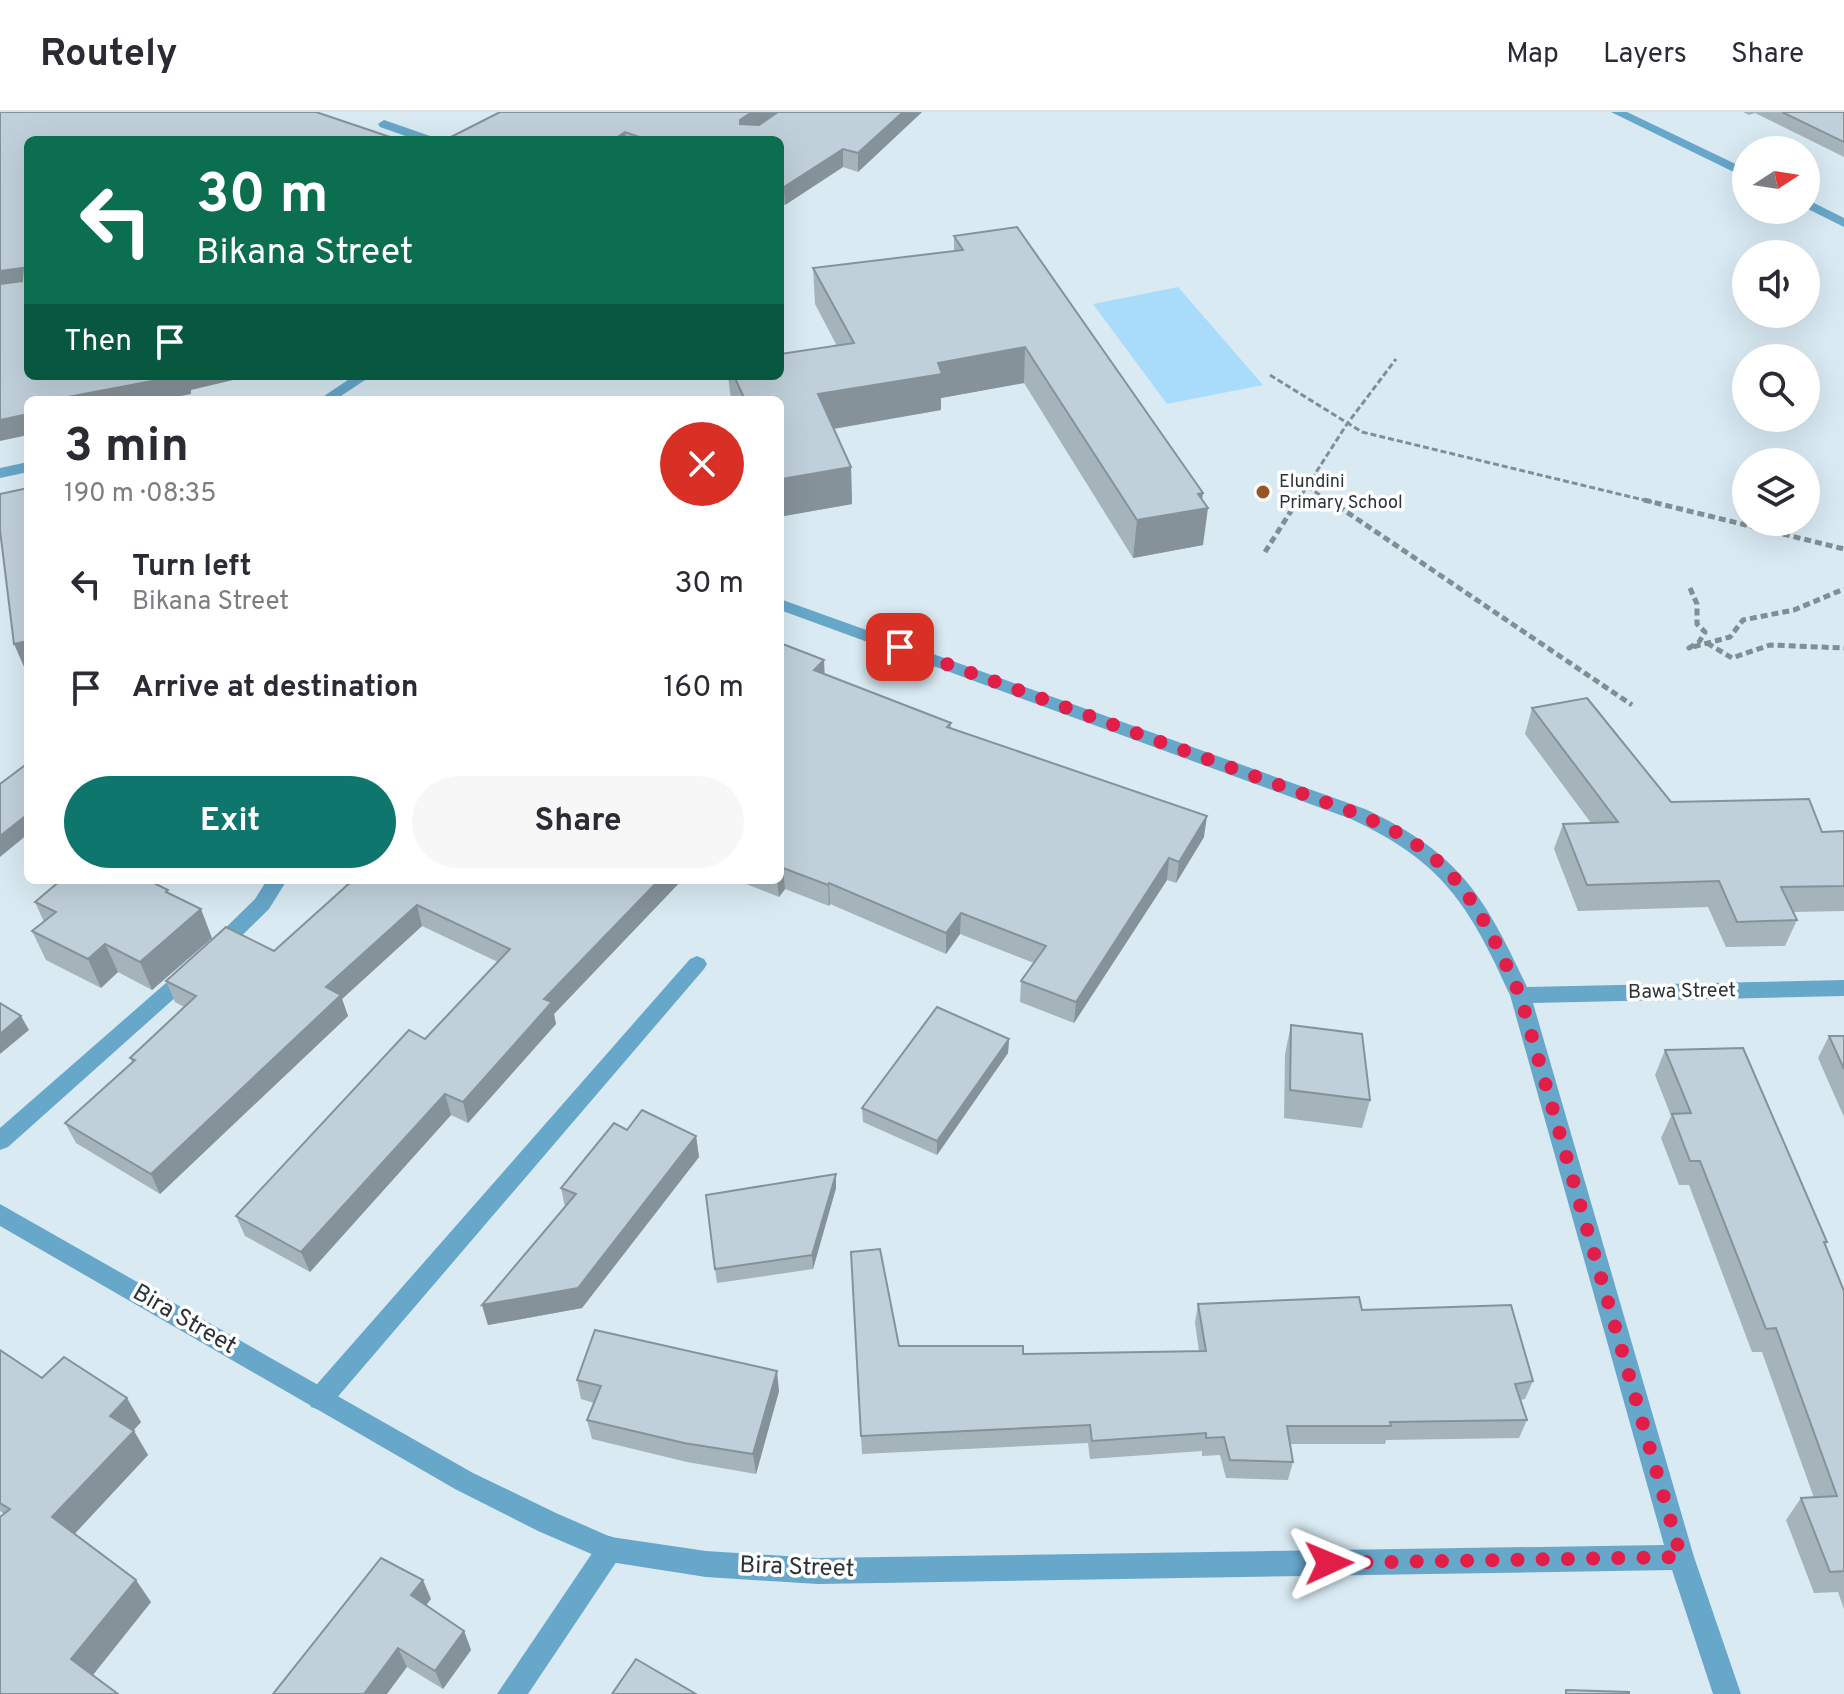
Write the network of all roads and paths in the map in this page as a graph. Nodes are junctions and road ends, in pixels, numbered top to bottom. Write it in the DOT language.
graph roads {
  1 [pos="1617,112"];
  2 [pos="384,124"];
  3 [pos="418,136"];
  4 [pos="1732,167"];
  5 [pos="1820,210"];
  6 [pos="1844,223"];
  7 [pos="1396,359"];
  8 [pos="1270,375"];
  9 [pos="358,380"];
  10 [pos="332,396"];
  11 [pos="1347,424"];
  12 [pos="24,468"];
  13 [pos="0,473"];
  14 [pos="1307,487"];
  15 [pos="1844,549"];
  16 [pos="1265,552"];
  17 [pos="1690,588"];
  18 [pos="1844,589"];
  19 [pos="784,605"];
  20 [pos="1706,643"];
  21 [pos="1844,648"];
  22 [pos="1632,705"];
  23 [pos="274,884"];
  24 [pos="697,964"];
  25 [pos="1844,988"];
  26 [pos="1520,995"];
  27 [pos="0,1141"];
  28 [pos="0,1214"];
  29 [pos="320,1399"];
  30 [pos="610,1549"];
  31 [pos="1681,1557"];
  32 [pos="511,1694"];
  33 [pos="1727,1694"];
  1 -- 4 [label="street"];
  2 -- 3 [label="street"];
  5 -- 6 [label="street"];
  7 -- 11 [label="path"];
  8 -- 11 [label="path"];
  9 -- 10 [label="street"];
  11 -- 14 [label="path"];
  11 -- 15 [label="path"];
  12 -- 13 [label="street"];
  14 -- 16 [label="path"];
  14 -- 22 [label="path"];
  17 -- 20 [label="path"];
  18 -- 20 [label="path"];
  19 -- 26 [label="street"];
  20 -- 21 [label="path"];
  23 -- 27 [label="street"];
  24 -- 29 [label="street"];
  25 -- 26 [label="street, Bawa Street"];
  26 -- 31 [label="street"];
  28 -- 29 [label="street, Bira Street"];
  29 -- 30 [label="street, Bira Street"];
  30 -- 31 [label="street, Bira Street"];
  30 -- 32 [label="street"];
  31 -- 33 [label="street"];
}
